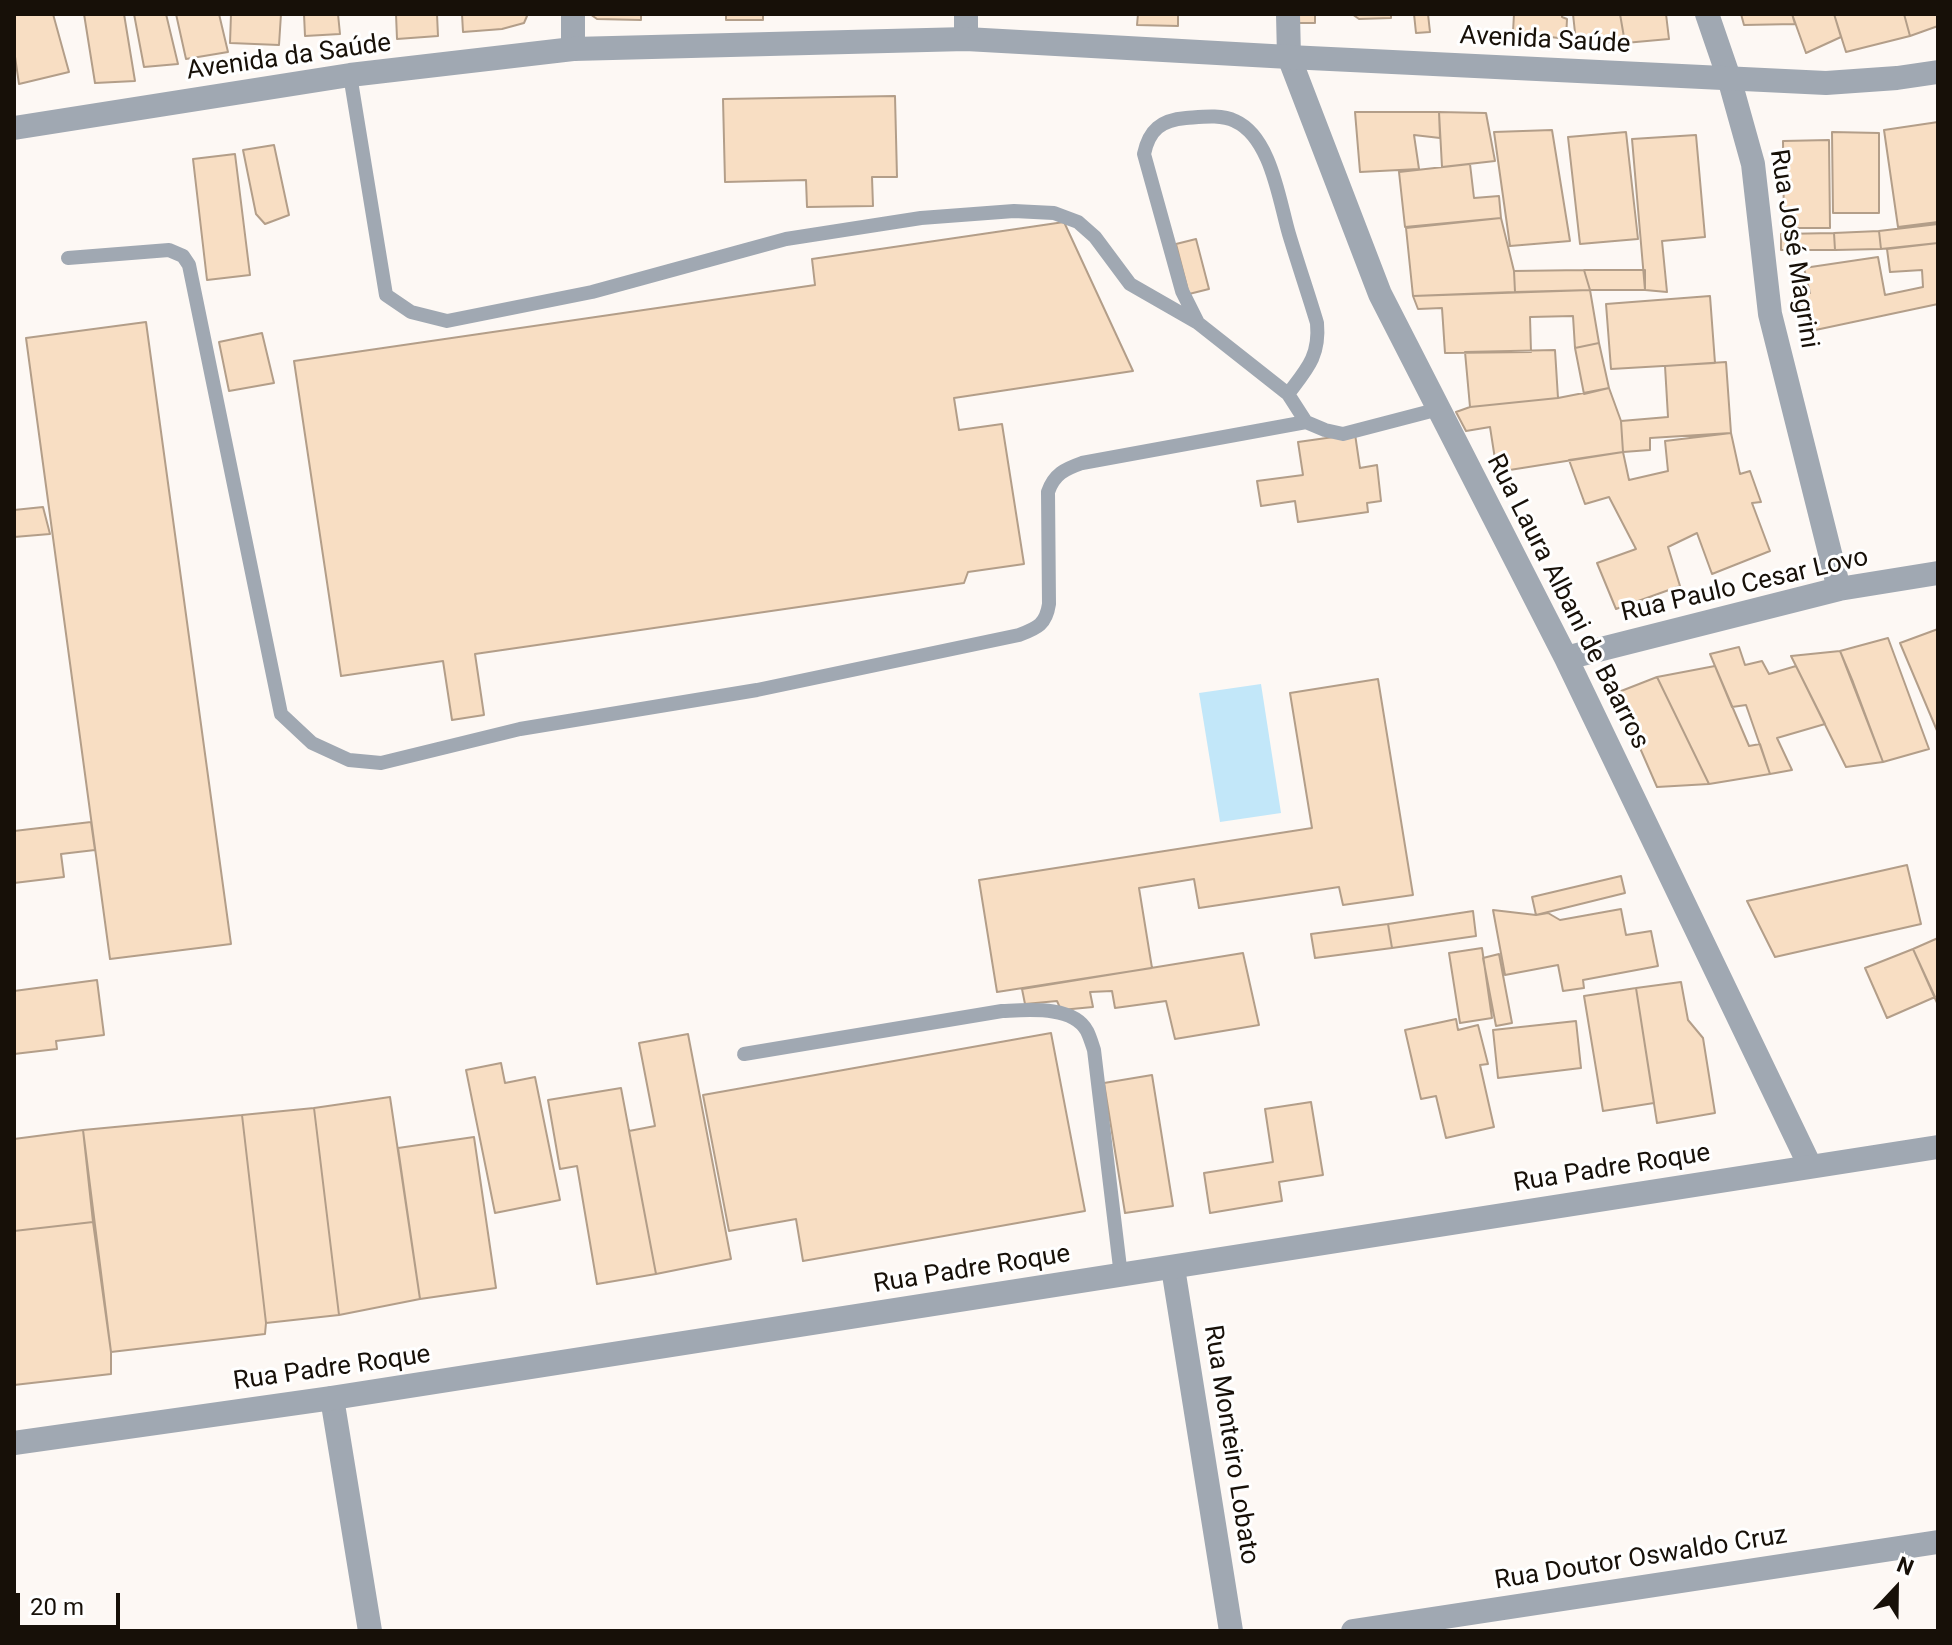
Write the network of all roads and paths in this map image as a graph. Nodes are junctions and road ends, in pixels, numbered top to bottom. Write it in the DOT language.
graph roads {
  1 [pos="573,14"];
  2 [pos="966,14"];
  3 [pos="1288,14"];
  4 [pos="1707,14"];
  5 [pos="966,39"];
  6 [pos="573,49"];
  7 [pos="1289,57"];
  8 [pos="1938,72"];
  9 [pos="350,75"];
  10 [pos="1729,78"];
  11 [pos="14,128"];
  12 [pos="68,258"];
  13 [pos="1198,323"];
  14 [pos="1288,394"];
  15 [pos="1439,409"];
  16 [pos="1306,422"];
  17 [pos="1938,573"];
  18 [pos="1839,589"];
  19 [pos="1566,658"];
  20 [pos="744,1054"];
  21 [pos="1938,1147"];
  22 [pos="1810,1166"];
  23 [pos="1173,1268"];
  24 [pos="1121,1276"];
  25 [pos="332,1398"];
  26 [pos="14,1443"];
  27 [pos="1938,1542"];
  28 [pos="370,1631"];
  29 [pos="1231,1631"];
  30 [pos="1353,1631"];
  1 -- 6 [label="street"];
  2 -- 5 [label="street"];
  3 -- 7 [label="street, Rua Laura Albani de Baarros"];
  4 -- 10 [label="street, Rua José Magrini"];
  5 -- 6 [label="street, Avenida Saúde"];
  5 -- 7 [label="street, Avenida Saúde"];
  6 -- 9 [label="street, Avenida da Saúde"];
  7 -- 10 [label="street, Avenida Saúde"];
  7 -- 15 [label="street, Rua Laura Albani de Baarros"];
  8 -- 10 [label="street, Avenida Saúde"];
  9 -- 11 [label="street, Avenida da Saúde"];
  9 -- 13 [label="lane"];
  10 -- 18 [label="street, Rua José Magrini"];
  12 -- 16 [label="lane"];
  13 -- 14 [label="lane"];
  13 -- 14 [label="lane"];
  14 -- 16 [label="lane"];
  15 -- 16 [label="lane"];
  15 -- 19 [label="street, Rua Laura Albani de Baarros"];
  17 -- 18 [label="street, Rua Paulo Cesar Lovo"];
  18 -- 19 [label="street, Rua Paulo Cesar Lovo"];
  19 -- 22 [label="street, Rua Laura Albani de Baarros"];
  20 -- 24 [label="lane"];
  21 -- 22 [label="street, Rua Padre Roque"];
  22 -- 23 [label="street, Rua Padre Roque"];
  23 -- 24 [label="street, Rua Padre Roque"];
  23 -- 29 [label="street, Rua Monteiro Lobato"];
  24 -- 25 [label="street, Rua Padre Roque"];
  25 -- 26 [label="street, Rua Padre Roque"];
  25 -- 28 [label="street"];
  27 -- 30 [label="street, Rua Doutor Oswaldo Cruz"];
}
